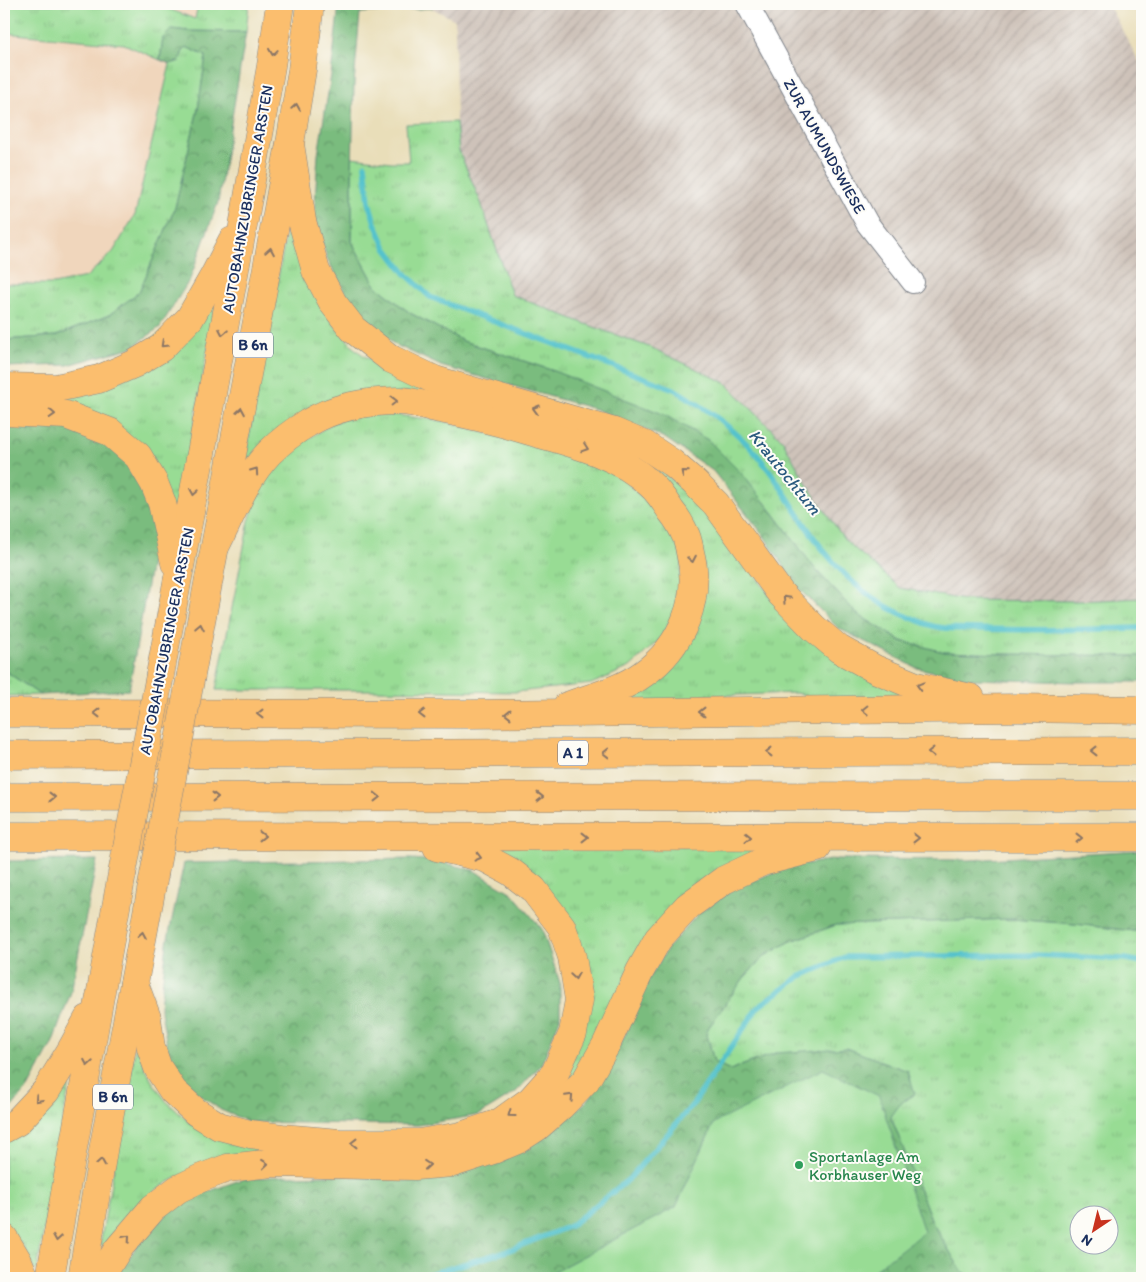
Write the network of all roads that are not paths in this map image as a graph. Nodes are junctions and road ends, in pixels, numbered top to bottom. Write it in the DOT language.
graph roads {
  1 [pos="280,4"];
  2 [pos="310,4"];
  3 [pos="747,4"];
  4 [pos="290,144"];
  5 [pos="246,216"];
  6 [pos="913,282"];
  7 [pos="4,387"];
  8 [pos="4,412"];
  9 [pos="216,545"];
  10 [pos="178,579"];
  11 [pos="1019,708"];
  12 [pos="1142,710"];
  13 [pos="4,713"];
  14 [pos="545,713"];
  15 [pos="1142,751"];
  16 [pos="4,755"];
  17 [pos="1142,796"];
  18 [pos="4,797"];
  19 [pos="4,836"];
  20 [pos="379,836"];
  21 [pos="1142,837"];
  22 [pos="868,838"];
  23 [pos="134,983"];
  24 [pos="99,998"];
  25 [pos="4,1129"];
  26 [pos="4,1238"];
  27 [pos="25,1278"];
  28 [pos="50,1278"];
  29 [pos="82,1278"];
  30 [pos="100,1278"];
  1 -- 5 [label="highway, AUTOBAHNZUBRINGER ARSTEN / B 6n, one-way"];
  4 -- 2 [label="highway, AUTOBAHNZUBRINGER ARSTEN / B 6n, one-way"];
  3 -- 6 [label="street, ZUR AUMUNDSWIESE"];
  9 -- 4 [label="highway, AUTOBAHNZUBRINGER ARSTEN / B 6n, one-way"];
  11 -- 4 [label="highway, one-way"];
  5 -- 7 [label="highway, one-way"];
  5 -- 10 [label="highway, AUTOBAHNZUBRINGER ARSTEN / B 6n, one-way"];
  8 -- 10 [label="highway, one-way"];
  9 -- 14 [label="highway, one-way"];
  23 -- 9 [label="highway, AUTOBAHNZUBRINGER ARSTEN / B 6n, one-way, bridge"];
  10 -- 24 [label="highway, AUTOBAHNZUBRINGER ARSTEN / B 6n, bridge"];
  11 -- 12 [label="highway"];
  11 -- 14 [label="highway, one-way"];
  14 -- 13 [label="highway, one-way"];
  15 -- 16 [label="highway, A 1, one-way"];
  18 -- 17 [label="highway, one-way"];
  19 -- 20 [label="highway, one-way"];
  20 -- 22 [label="highway, one-way"];
  20 -- 23 [label="highway, one-way"];
  22 -- 21 [label="highway, one-way"];
  30 -- 22 [label="highway, one-way"];
  29 -- 23 [label="highway, AUTOBAHNZUBRINGER ARSTEN / B 6n, one-way"];
  24 -- 25 [label="highway, one-way"];
  24 -- 28 [label="highway, AUTOBAHNZUBRINGER ARSTEN / B 6n, one-way"];
  26 -- 27 [label="highway"];
}
